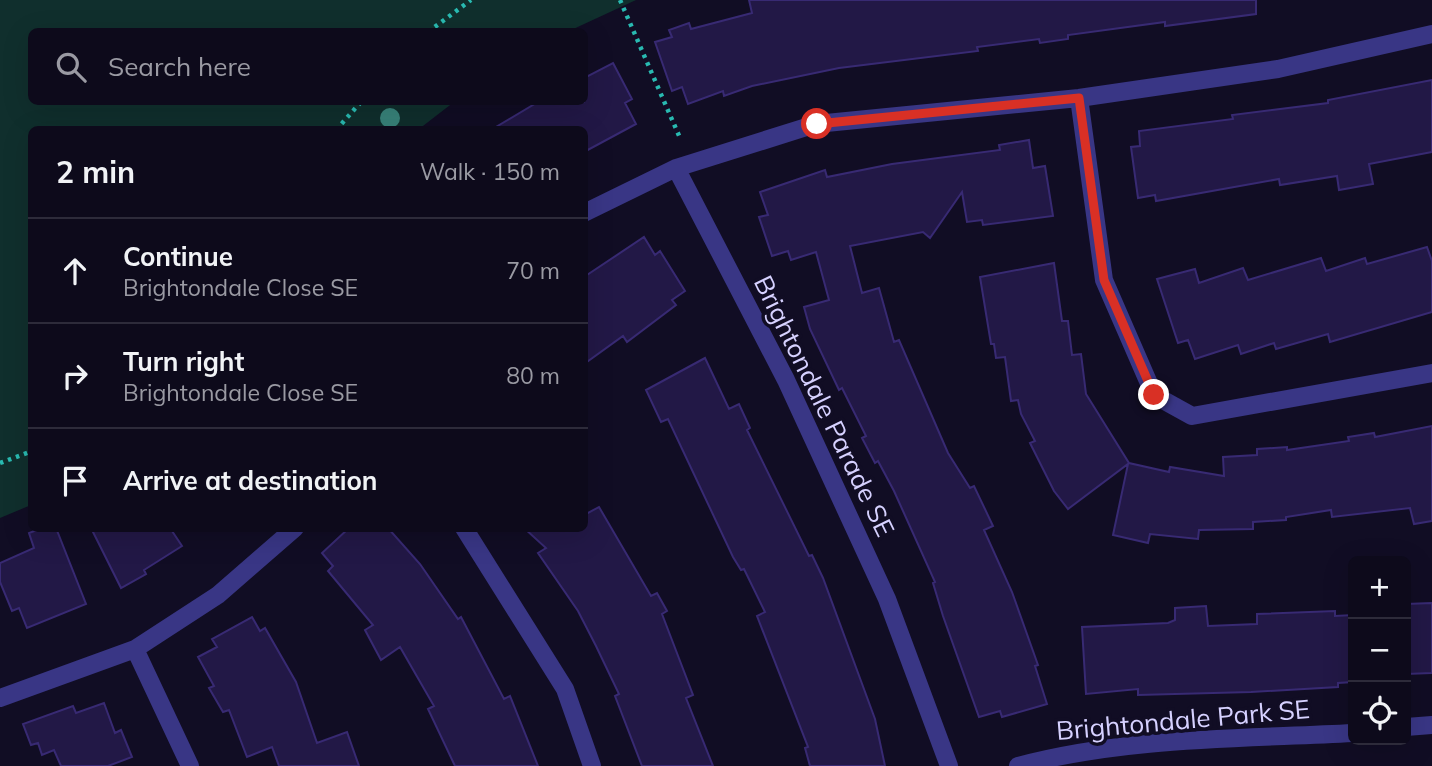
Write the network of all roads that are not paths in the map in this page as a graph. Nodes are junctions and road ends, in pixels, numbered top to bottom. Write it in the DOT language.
graph roads {
  1 [pos="1432,34"];
  2 [pos="1079,98"];
  3 [pos="676,168"];
  4 [pos="588,211"];
  5 [pos="1432,373"];
  6 [pos="290,532"];
  7 [pos="467,532"];
  8 [pos="135,649"];
  9 [pos="0,698"];
  10 [pos="1432,724"];
  11 [pos="1411,726"];
  12 [pos="1348,733"];
  13 [pos="190,766"];
  14 [pos="592,766"];
  15 [pos="949,766"];
  16 [pos="1018,766"];
  1 -- 2 [label="street"];
  2 -- 3 [label="street"];
  2 -- 5 [label="street"];
  3 -- 4 [label="street"];
  3 -- 15 [label="street, Brightondale Parade SE"];
  6 -- 8 [label="street"];
  7 -- 14 [label="street"];
  8 -- 9 [label="street"];
  8 -- 13 [label="street"];
  10 -- 11 [label="street"];
  12 -- 16 [label="street, Brightondale Park SE"];
}
